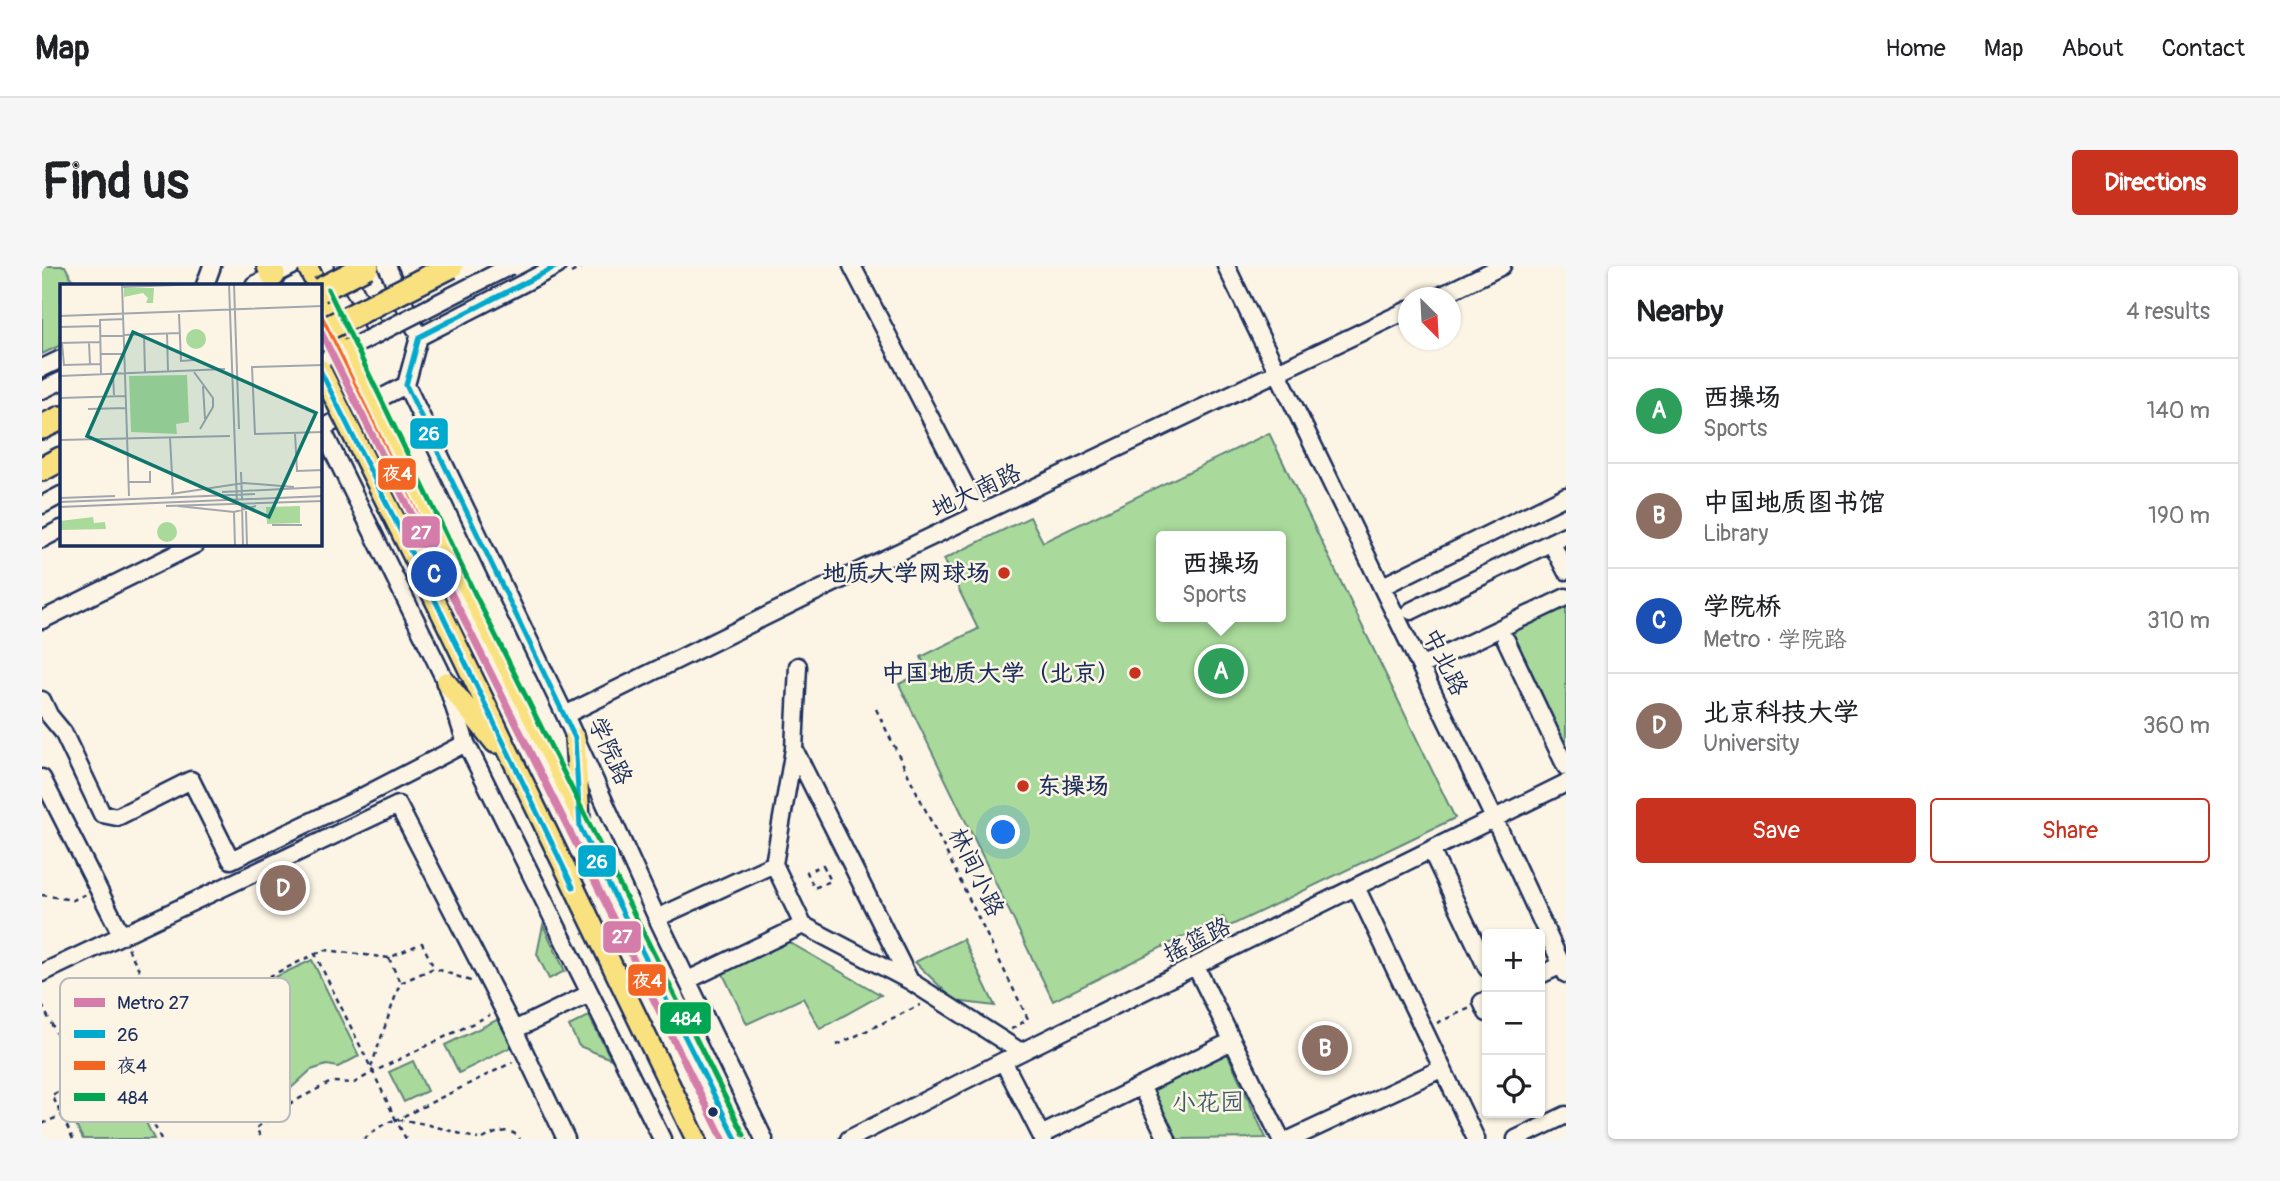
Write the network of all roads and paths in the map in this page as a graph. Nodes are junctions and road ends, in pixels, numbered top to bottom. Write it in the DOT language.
graph roads {
  1 [pos="212,266"];
  2 [pos="307,266"];
  3 [pos="342,266"];
  4 [pos="367,266"];
  5 [pos="387,266"];
  6 [pos="451,266"];
  7 [pos="510,266"];
  8 [pos="557,266"];
  9 [pos="852,266"];
  10 [pos="1226,266"];
  11 [pos="1502,266"];
  12 [pos="205,284"];
  13 [pos="316,284"];
  14 [pos="1459,287"];
  15 [pos="322,290"];
  16 [pos="322,295"];
  17 [pos="1398,315"];
  18 [pos="322,331"];
  19 [pos="377,334"];
  20 [pos="419,337"];
  21 [pos="348,349"];
  22 [pos="60,359"];
  23 [pos="322,362"];
  24 [pos="42,368"];
  25 [pos="1279,372"];
  26 [pos="322,373"];
  27 [pos="60,381"];
  28 [pos="406,386"];
  29 [pos="42,390"];
  30 [pos="60,418"];
  31 [pos="42,427"];
  32 [pos="322,428"];
  33 [pos="322,431"];
  34 [pos="60,459"];
  35 [pos="42,468"];
  36 [pos="60,496"];
  37 [pos="1566,496"];
  38 [pos="42,505"];
  39 [pos="980,514"];
  40 [pos="60,529"];
  41 [pos="42,538"];
  42 [pos="1559,538"];
  43 [pos="191,546"];
  44 [pos="1566,571"];
  45 [pos="1383,586"];
  46 [pos="1566,597"];
  47 [pos="1411,611"];
  48 [pos="42,620"];
  49 [pos="1506,640"];
  50 [pos="799,666"];
  51 [pos="1421,666"];
  52 [pos="446,682"];
  53 [pos="42,700"];
  54 [pos="876,709"];
  55 [pos="565,715"];
  56 [pos="575,738"];
  57 [pos="466,743"];
  58 [pos="794,749"];
  59 [pos="1566,767"];
  60 [pos="516,769"];
  61 [pos="42,778"];
  62 [pos="1566,783"];
  63 [pos="1494,818"];
  64 [pos="580,827"];
  65 [pos="1431,850"];
  66 [pos="774,864"];
  67 [pos="827,872"];
  68 [pos="1356,887"];
  69 [pos="97,888"];
  70 [pos="42,895"];
  71 [pos="657,918"];
  72 [pos="803,925"];
  73 [pos="122,936"];
  74 [pos="315,954"];
  75 [pos="1482,957"];
  76 [pos="389,958"];
  77 [pos="1563,962"];
  78 [pos="1196,967"];
  79 [pos="434,968"];
  80 [pos="1545,972"];
  81 [pos="42,973"];
  82 [pos="143,978"];
  83 [pos="266,978"];
  84 [pos="688,980"];
  85 [pos="910,981"];
  86 [pos="400,983"];
  87 [pos="494,993"];
  88 [pos="589,993"];
  89 [pos="935,998"];
  90 [pos="42,1005"];
  91 [pos="1482,1007"];
  92 [pos="502,1009"];
  93 [pos="514,1030"];
  94 [pos="1423,1030"];
  95 [pos="998,1037"];
  96 [pos="60,1041"];
  97 [pos="1232,1041"];
  98 [pos="837,1045"];
  99 [pos="1021,1052"];
  100 [pos="526,1056"];
  101 [pos="1003,1061"];
  102 [pos="372,1069"];
  103 [pos="1441,1069"];
  104 [pos="1141,1086"];
  105 [pos="60,1091"];
  106 [pos="291,1103"];
  107 [pos="60,1111"];
  108 [pos="1566,1115"];
  109 [pos="60,1116"];
  110 [pos="1539,1119"];
  111 [pos="396,1120"];
  112 [pos="65,1122"];
  113 [pos="153,1122"];
  114 [pos="264,1122"];
  115 [pos="42,1124"];
  116 [pos="1042,1137"];
  117 [pos="73,1139"];
  118 [pos="161,1139"];
  119 [pos="262,1139"];
  120 [pos="364,1139"];
  121 [pos="406,1139"];
  122 [pos="481,1139"];
  123 [pos="520,1139"];
  124 [pos="566,1139"];
  125 [pos="662,1139"];
  126 [pos="696,1139"];
  127 [pos="736,1139"];
  128 [pos="764,1139"];
  129 [pos="849,1139"];
  130 [pos="1167,1139"];
  131 [pos="1281,1139"];
  132 [pos="1291,1139"];
  133 [pos="1476,1139"];
  134 [pos="1516,1139"];
  1 -- 12 [label="street"];
  2 -- 13 [label="main road"];
  3 -- 19 [label="street, bridge"];
  4 -- 15 [label="highway, bridge"];
  5 -- 20 [label="street"];
  6 -- 18 [label="highway, bridge"];
  7 -- 19 [label="street, bridge"];
  8 -- 20 [label="street"];
  9 -- 39 [label="street"];
  10 -- 25 [label="street, 中北路"];
  11 -- 14 [label="street"];
  16 -- 21 [label="main road, bridge"];
  17 -- 25 [label="street, 地大南路"];
  19 -- 21 [label="street, bridge"];
  20 -- 28 [label="street"];
  21 -- 23 [label="street"];
  21 -- 64 [label="main road, bridge"];
  22 -- 24 [label="street"];
  25 -- 39 [label="street, 地大南路"];
  25 -- 45 [label="street, 中北路"];
  26 -- 60 [label="main road, bridge"];
  27 -- 29 [label="street"];
  28 -- 32 [label="street"];
  28 -- 55 [label="street, 学院路"];
  30 -- 31 [label="highway"];
  33 -- 52 [label="street"];
  34 -- 35 [label="highway"];
  36 -- 38 [label="street"];
  37 -- 45 [label="street"];
  39 -- 55 [label="street, 地大南路"];
  40 -- 41 [label="street"];
  42 -- 44 [label="street"];
  42 -- 47 [label="street"];
  43 -- 48 [label="street"];
  45 -- 51 [label="street, 中北路"];
  46 -- 51 [label="street"];
  49 -- 59 [label="street"];
  50 -- 58 [label="street"];
  51 -- 63 [label="street, 中北路"];
  52 -- 57 [label="street"];
  52 -- 60 [label="main road"];
  53 -- 57 [label="street"];
  54 -- 95 [label="path, 林间小路"];
  55 -- 56 [label="street, 学院路"];
  56 -- 64 [label="main road"];
  56 -- 71 [label="street, 学院路"];
  57 -- 88 [label="street"];
  58 -- 66 [label="street"];
  58 -- 85 [label="street"];
  60 -- 126 [label="main road"];
  61 -- 69 [label="street"];
  62 -- 63 [label="street, 摇篮路"];
  63 -- 65 [label="street, 摇篮路"];
  63 -- 77 [label="street, 中北路"];
  64 -- 127 [label="main road"];
  65 -- 68 [label="street, 摇篮路"];
  65 -- 75 [label="street"];
  66 -- 71 [label="street"];
  66 -- 72 [label="street"];
  67 -- 67 [label="path"];
  68 -- 78 [label="street, 摇篮路"];
  68 -- 94 [label="street"];
  69 -- 70 [label="path"];
  69 -- 73 [label="street"];
  71 -- 84 [label="street, 学院路"];
  72 -- 84 [label="street"];
  72 -- 85 [label="street"];
  73 -- 81 [label="street"];
  73 -- 82 [label="path"];
  73 -- 87 [label="street"];
  74 -- 76 [label="path"];
  74 -- 83 [label="path"];
  74 -- 102 [label="path"];
  76 -- 79 [label="path"];
  76 -- 86 [label="path"];
  77 -- 80 [label="street"];
  78 -- 97 [label="street"];
  78 -- 99 [label="street, 摇篮路"];
  79 -- 86 [label="path"];
  79 -- 87 [label="path"];
  84 -- 128 [label="street, 学院路"];
  85 -- 89 [label="street"];
  86 -- 102 [label="path"];
  87 -- 92 [label="street"];
  88 -- 93 [label="street"];
  88 -- 125 [label="street"];
  89 -- 95 [label="street"];
  89 -- 98 [label="path"];
  90 -- 96 [label="path"];
  91 -- 94 [label="path"];
  92 -- 93 [label="street"];
  92 -- 102 [label="path"];
  93 -- 100 [label="street"];
  94 -- 103 [label="street"];
  95 -- 99 [label="street"];
  97 -- 104 [label="street"];
  97 -- 131 [label="street"];
  99 -- 101 [label="street, 摇篮路"];
  100 -- 111 [label="path"];
  100 -- 124 [label="street"];
  101 -- 116 [label="street"];
  101 -- 129 [label="street, 摇篮路"];
  102 -- 106 [label="path"];
  102 -- 111 [label="path"];
  103 -- 132 [label="street"];
  103 -- 133 [label="street"];
  104 -- 116 [label="street"];
  104 -- 130 [label="street"];
  105 -- 107 [label="path"];
  108 -- 110 [label="street"];
  109 -- 115 [label="path"];
  110 -- 134 [label="street"];
  111 -- 120 [label="path"];
  111 -- 121 [label="path"];
  111 -- 122 [label="path"];
  112 -- 117 [label="path"];
  113 -- 118 [label="path"];
  114 -- 119 [label="path"];
  122 -- 123 [label="path"];
}
